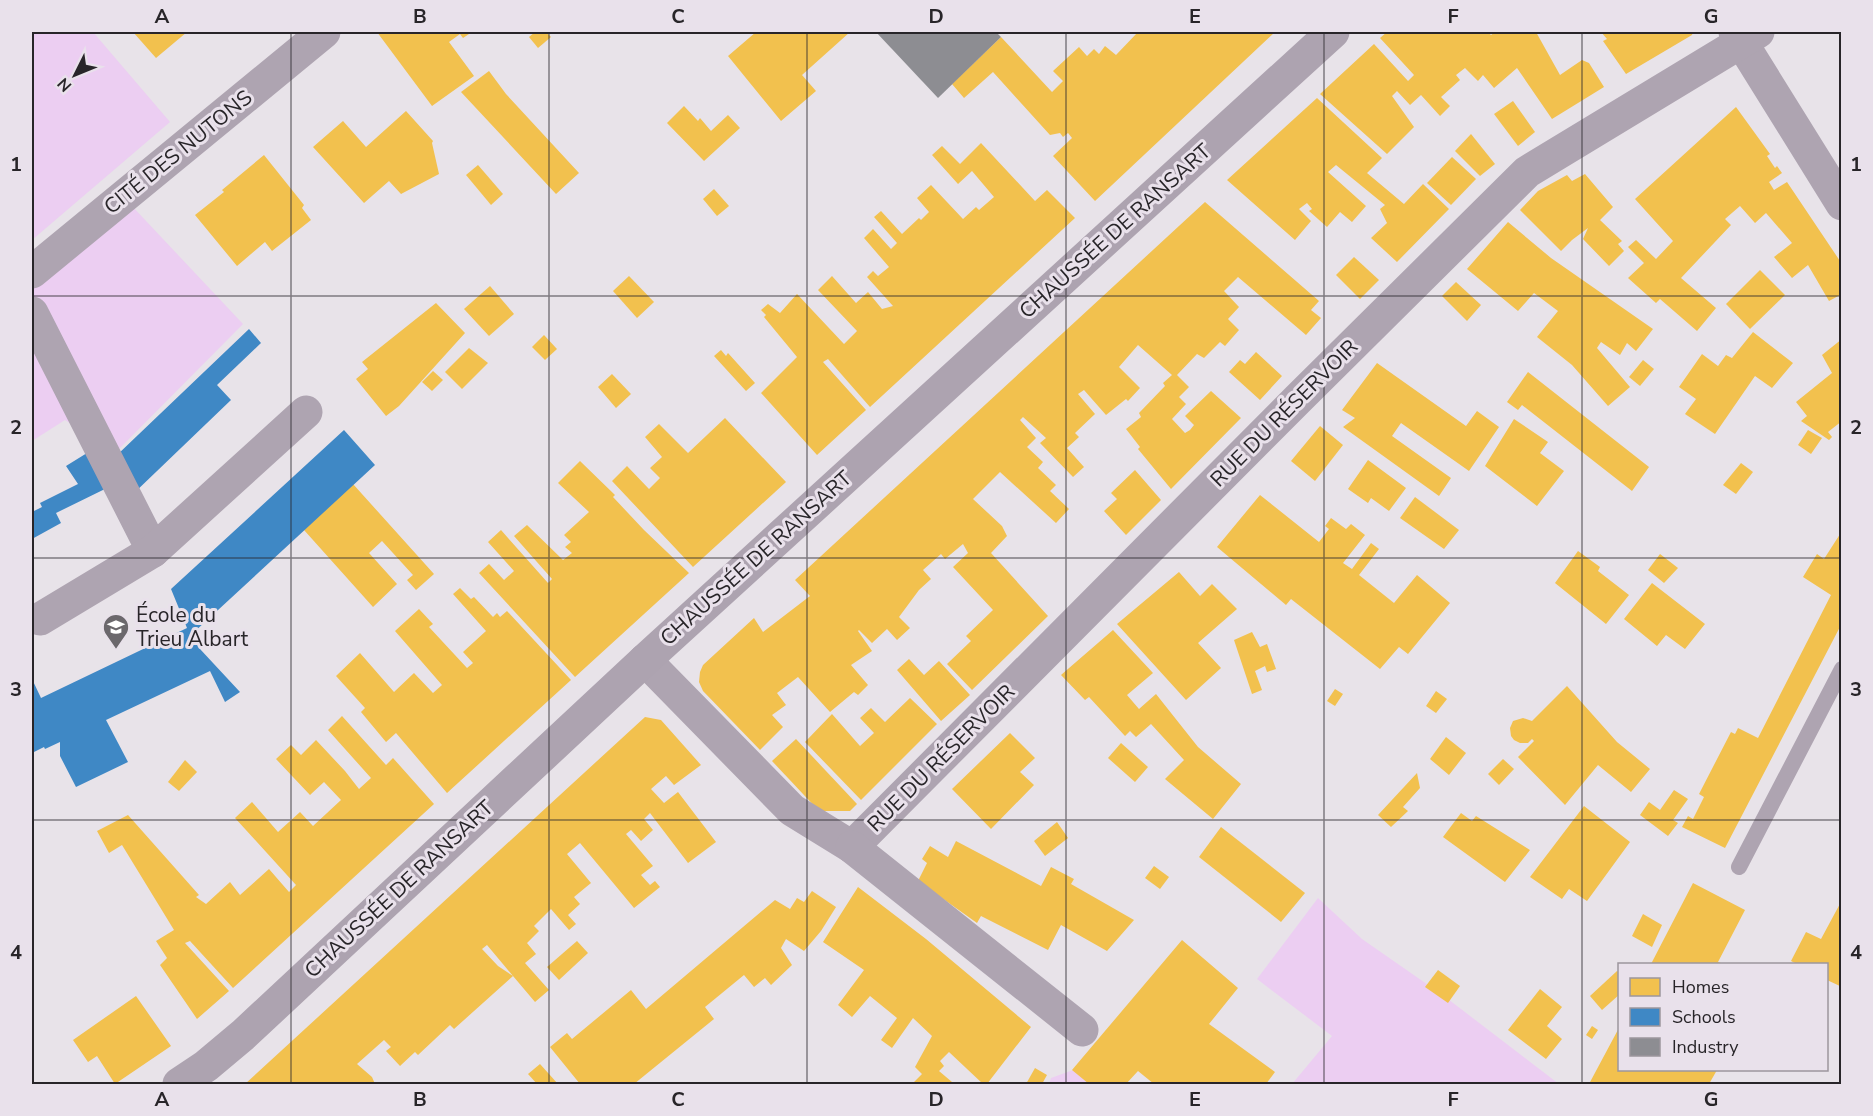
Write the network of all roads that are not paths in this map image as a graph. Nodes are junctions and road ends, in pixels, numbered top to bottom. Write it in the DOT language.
graph roads {
  1 [pos="324,32"];
  2 [pos="1334,32"];
  3 [pos="1745,34"];
  4 [pos="1842,204"];
  5 [pos="32,272"];
  6 [pos="32,313"];
  7 [pos="306,412"];
  8 [pos="153,551"];
  9 [pos="40,619"];
  10 [pos="645,660"];
  11 [pos="1842,669"];
  12 [pos="852,847"];
  13 [pos="1739,867"];
  14 [pos="1082,1030"];
  15 [pos="178,1084"];
  1 -- 5 [label="street, CITÉ DES NUTONS"];
  2 -- 10 [label="main road, CHAUSSÉE DE RANSART"];
  3 -- 4 [label="street"];
  3 -- 12 [label="street, RUE DU RÉSERVOIR"];
  6 -- 8 [label="street"];
  7 -- 8 [label="street"];
  8 -- 9 [label="street"];
  10 -- 12 [label="street, RUE DU RÉSERVOIR"];
  10 -- 15 [label="main road, CHAUSSÉE DE RANSART"];
  11 -- 13 [label="lane"];
  12 -- 14 [label="street, RUE DU RÉSERVOIR"];
}
